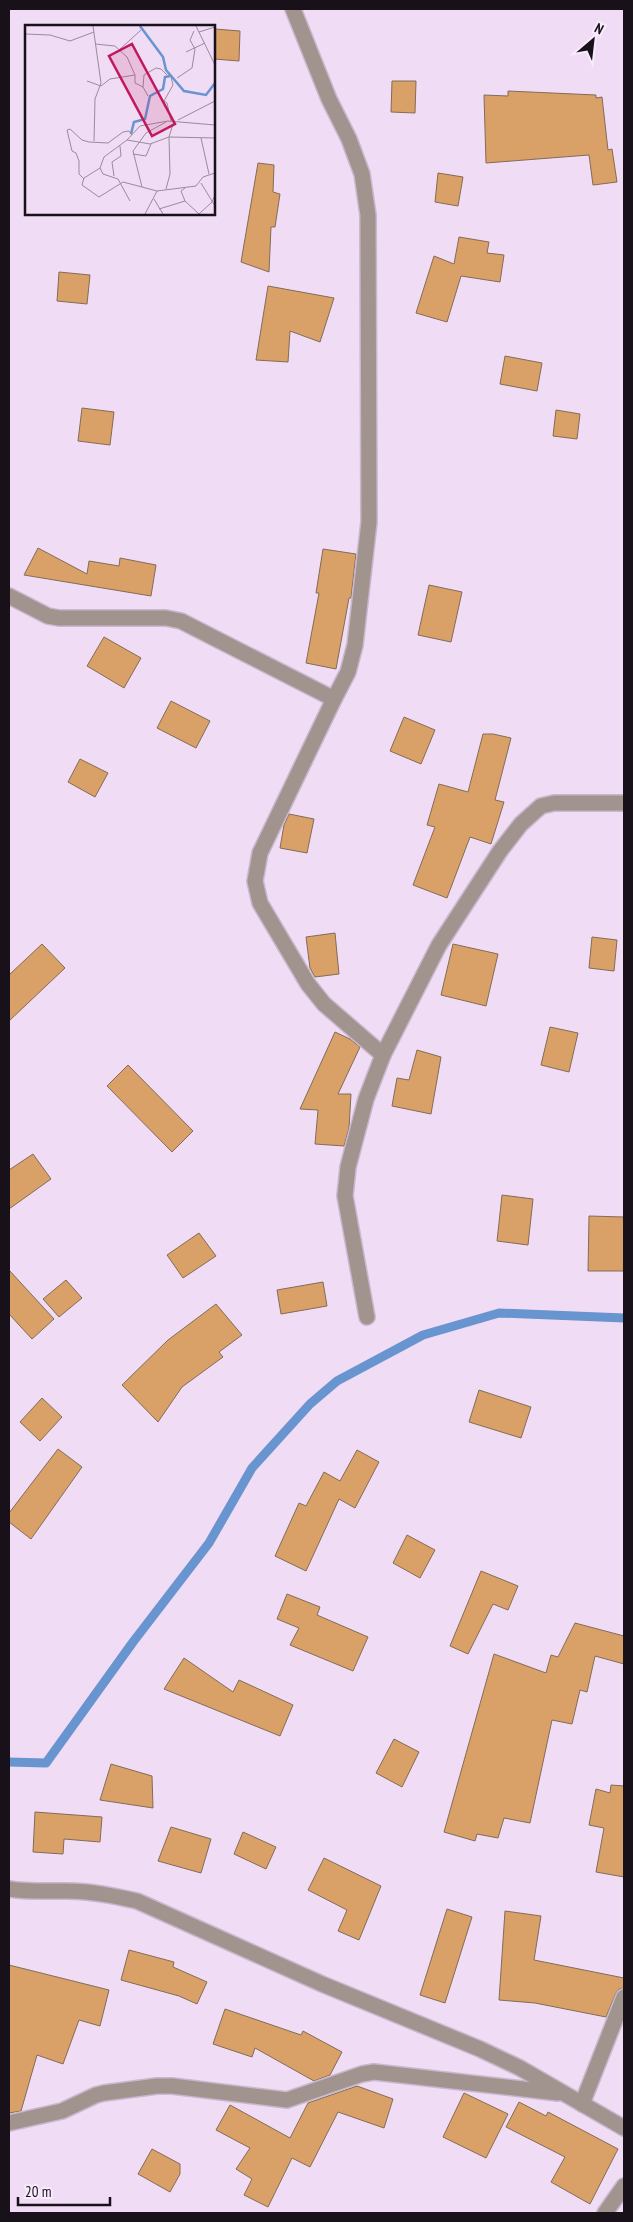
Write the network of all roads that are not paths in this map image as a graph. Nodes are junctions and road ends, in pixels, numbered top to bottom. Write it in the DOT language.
graph roads {
  1 [pos="293,9"];
  2 [pos="9,596"];
  3 [pos="334,699"];
  4 [pos="624,803"];
  5 [pos="383,1055"];
  6 [pos="368,1317"];
  7 [pos="9,1889"];
  8 [pos="624,1997"];
  9 [pos="564,2093"];
  10 [pos="582,2104"];
  11 [pos="9,2123"];
  12 [pos="624,2128"];
  13 [pos="624,2186"];
  14 [pos="605,2213"];
  1 -- 3 [label="street"];
  2 -- 3 [label="street"];
  3 -- 5 [label="street"];
  4 -- 5 [label="street"];
  5 -- 6 [label="street"];
  7 -- 9 [label="street"];
  8 -- 10 [label="street"];
  9 -- 10 [label="street"];
  9 -- 11 [label="street"];
  10 -- 12 [label="street"];
  13 -- 14 [label="street"];
}
